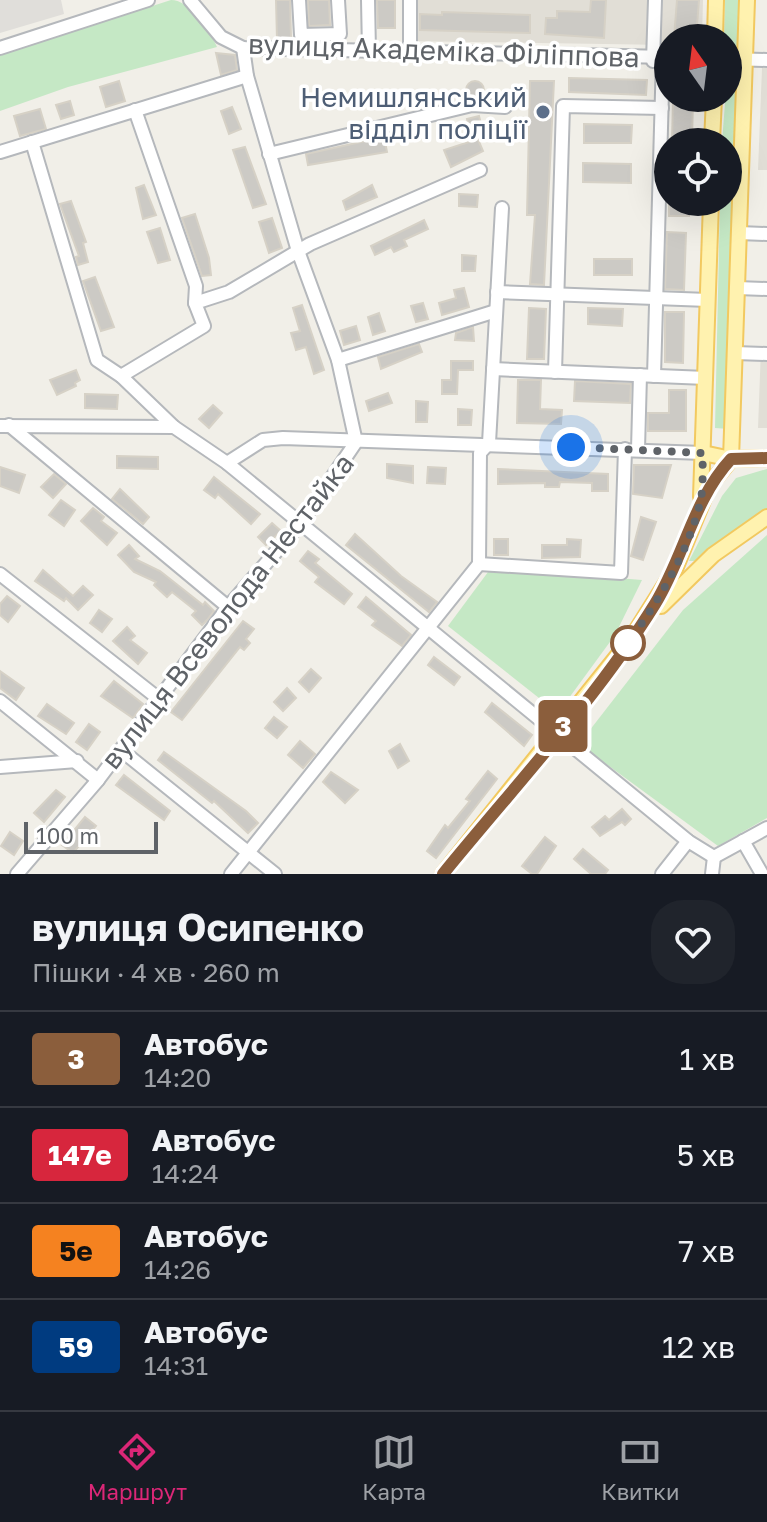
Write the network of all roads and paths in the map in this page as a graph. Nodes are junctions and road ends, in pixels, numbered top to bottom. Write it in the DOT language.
graph roads {
  1 [pos="148,0"];
  2 [pos="190,0"];
  3 [pos="299,0"];
  4 [pos="338,0"];
  5 [pos="368,0"];
  6 [pos="410,0"];
  7 [pos="655,0"];
  8 [pos="716,0"];
  9 [pos="747,0"];
  10 [pos="657,24"];
  11 [pos="715,24"];
  12 [pos="0,48"];
  13 [pos="243,48"];
  14 [pos="369,51"];
  15 [pos="410,52"];
  16 [pos="654,58"];
  17 [pos="745,59"];
  18 [pos="767,60"];
  19 [pos="247,76"];
  20 [pos="505,107"];
  21 [pos="654,108"];
  22 [pos="135,110"];
  23 [pos="662,112"];
  24 [pos="32,142"];
  25 [pos="0,152"];
  26 [pos="269,154"];
  27 [pos="480,170"];
  28 [pos="502,208"];
  29 [pos="711,216"];
  30 [pos="739,233"];
  31 [pos="767,234"];
  32 [pos="298,251"];
  33 [pos="737,288"];
  34 [pos="767,289"];
  35 [pos="497,292"];
  36 [pos="557,295"];
  37 [pos="656,298"];
  38 [pos="708,300"];
  39 [pos="195,303"];
  40 [pos="496,311"];
  41 [pos="735,353"];
  42 [pos="767,354"];
  43 [pos="338,360"];
  44 [pos="493,369"];
  45 [pos="555,372"];
  46 [pos="640,375"];
  47 [pos="121,376"];
  48 [pos="654,376"];
  49 [pos="706,378"];
  50 [pos="4,426"];
  51 [pos="174,427"];
  52 [pos="356,442"];
  53 [pos="489,443"];
  54 [pos="632,449"];
  55 [pos="703,453"];
  56 [pos="767,458"];
  57 [pos="731,459"];
  58 [pos="227,463"];
  59 [pos="700,502"];
  60 [pos="767,517"];
  61 [pos="301,523"];
  62 [pos="479,564"];
  63 [pos="0,574"];
  64 [pos="228,607"];
  65 [pos="430,629"];
  66 [pos="631,639"];
  67 [pos="159,699"];
  68 [pos="0,701"];
  69 [pos="557,734"];
  70 [pos="121,750"];
  71 [pos="77,761"];
  72 [pos="0,767"];
  73 [pos="98,780"];
  74 [pos="767,828"];
  75 [pos="688,841"];
  76 [pos="743,841"];
  77 [pos="250,852"];
  78 [pos="714,857"];
  79 [pos="17,874"];
  80 [pos="231,874"];
  81 [pos="275,874"];
  82 [pos="443,874"];
  83 [pos="662,874"];
  84 [pos="712,874"];
  85 [pos="762,874"];
  1 -- 12 [label="street"];
  2 -- 13 [label="street, вулиця Академіка Філіппова"];
  3 -- 4 [label="street"];
  5 -- 14 [label="street"];
  6 -- 15 [label="street"];
  7 -- 10 [label="street"];
  8 -- 11 [label="main road"];
  9 -- 17 [label="main road"];
  13 -- 14 [label="street, вулиця Академіка Філіппова"];
  13 -- 19 [label="street, вулиця Всеволода Нестайка"];
  14 -- 15 [label="street, вулиця Академіка Філіппова"];
  15 -- 16 [label="street, вулиця Академіка Філіппова"];
  17 -- 18 [label="street"];
  17 -- 30 [label="main road"];
  19 -- 22 [label="street, вулиця Академіка Філіппова"];
  19 -- 26 [label="street, вулиця Всеволода Нестайка"];
  20 -- 26 [label="street"];
  21 -- 36 [label="street"];
  22 -- 24 [label="street, вулиця Академіка Філіппова"];
  22 -- 39 [label="street"];
  23 -- 37 [label="street"];
  24 -- 25 [label="street, вулиця Академіка Філіппова"];
  24 -- 47 [label="street"];
  26 -- 32 [label="street, вулиця Всеволода Нестайка"];
  27 -- 32 [label="street"];
  28 -- 35 [label="street"];
  29 -- 38 [label="main road"];
  30 -- 31 [label="street"];
  30 -- 33 [label="main road"];
  32 -- 39 [label="street"];
  32 -- 43 [label="street, вулиця Всеволода Нестайка"];
  33 -- 34 [label="street"];
  33 -- 41 [label="main road"];
  35 -- 36 [label="street"];
  35 -- 40 [label="street"];
  36 -- 37 [label="street"];
  36 -- 45 [label="street"];
  37 -- 38 [label="street"];
  37 -- 48 [label="street"];
  38 -- 49 [label="main road"];
  39 -- 47 [label="street"];
  40 -- 43 [label="street"];
  40 -- 44 [label="street"];
  41 -- 42 [label="street"];
  41 -- 57 [label="main road"];
  43 -- 52 [label="street, вулиця Всеволода Нестайка"];
  44 -- 45 [label="street"];
  44 -- 53 [label="street"];
  45 -- 46 [label="street"];
  46 -- 48 [label="street"];
  46 -- 54 [label="street"];
  47 -- 51 [label="street"];
  48 -- 49 [label="street"];
  49 -- 55 [label="main road"];
  50 -- 51 [label="street"];
  50 -- 64 [label="street"];
  51 -- 58 [label="street"];
  52 -- 53 [label="street"];
  52 -- 58 [label="street"];
  52 -- 61 [label="street, вулиця Всеволода Нестайка"];
  53 -- 54 [label="street"];
  53 -- 62 [label="street"];
  54 -- 55 [label="street"];
  54 -- 62 [label="street"];
  55 -- 57 [label="main road"];
  55 -- 59 [label="main road"];
  56 -- 57 [label="main road"];
  57 -- 59 [label="main road"];
  58 -- 61 [label="street"];
  59 -- 66 [label="main road"];
  60 -- 66 [label="main road"];
  61 -- 64 [label="street, вулиця Всеволода Нестайка"];
  61 -- 65 [label="street"];
  62 -- 65 [label="street"];
  63 -- 67 [label="street"];
  64 -- 67 [label="street, вулиця Всеволода Нестайка"];
  65 -- 69 [label="street"];
  65 -- 77 [label="street"];
  66 -- 69 [label="main road"];
  67 -- 70 [label="street, вулиця Всеволода Нестайка"];
  68 -- 71 [label="street"];
  69 -- 75 [label="street"];
  69 -- 82 [label="main road"];
  70 -- 73 [label="street, вулиця Всеволода Нестайка"];
  70 -- 77 [label="street"];
  71 -- 72 [label="street"];
  71 -- 73 [label="street"];
  73 -- 79 [label="street, вулиця Всеволода Нестайка"];
  74 -- 76 [label="street"];
  75 -- 78 [label="street"];
  75 -- 83 [label="street"];
  76 -- 78 [label="street"];
  76 -- 85 [label="street"];
  77 -- 80 [label="street"];
  77 -- 81 [label="street"];
  78 -- 84 [label="street"];
}
